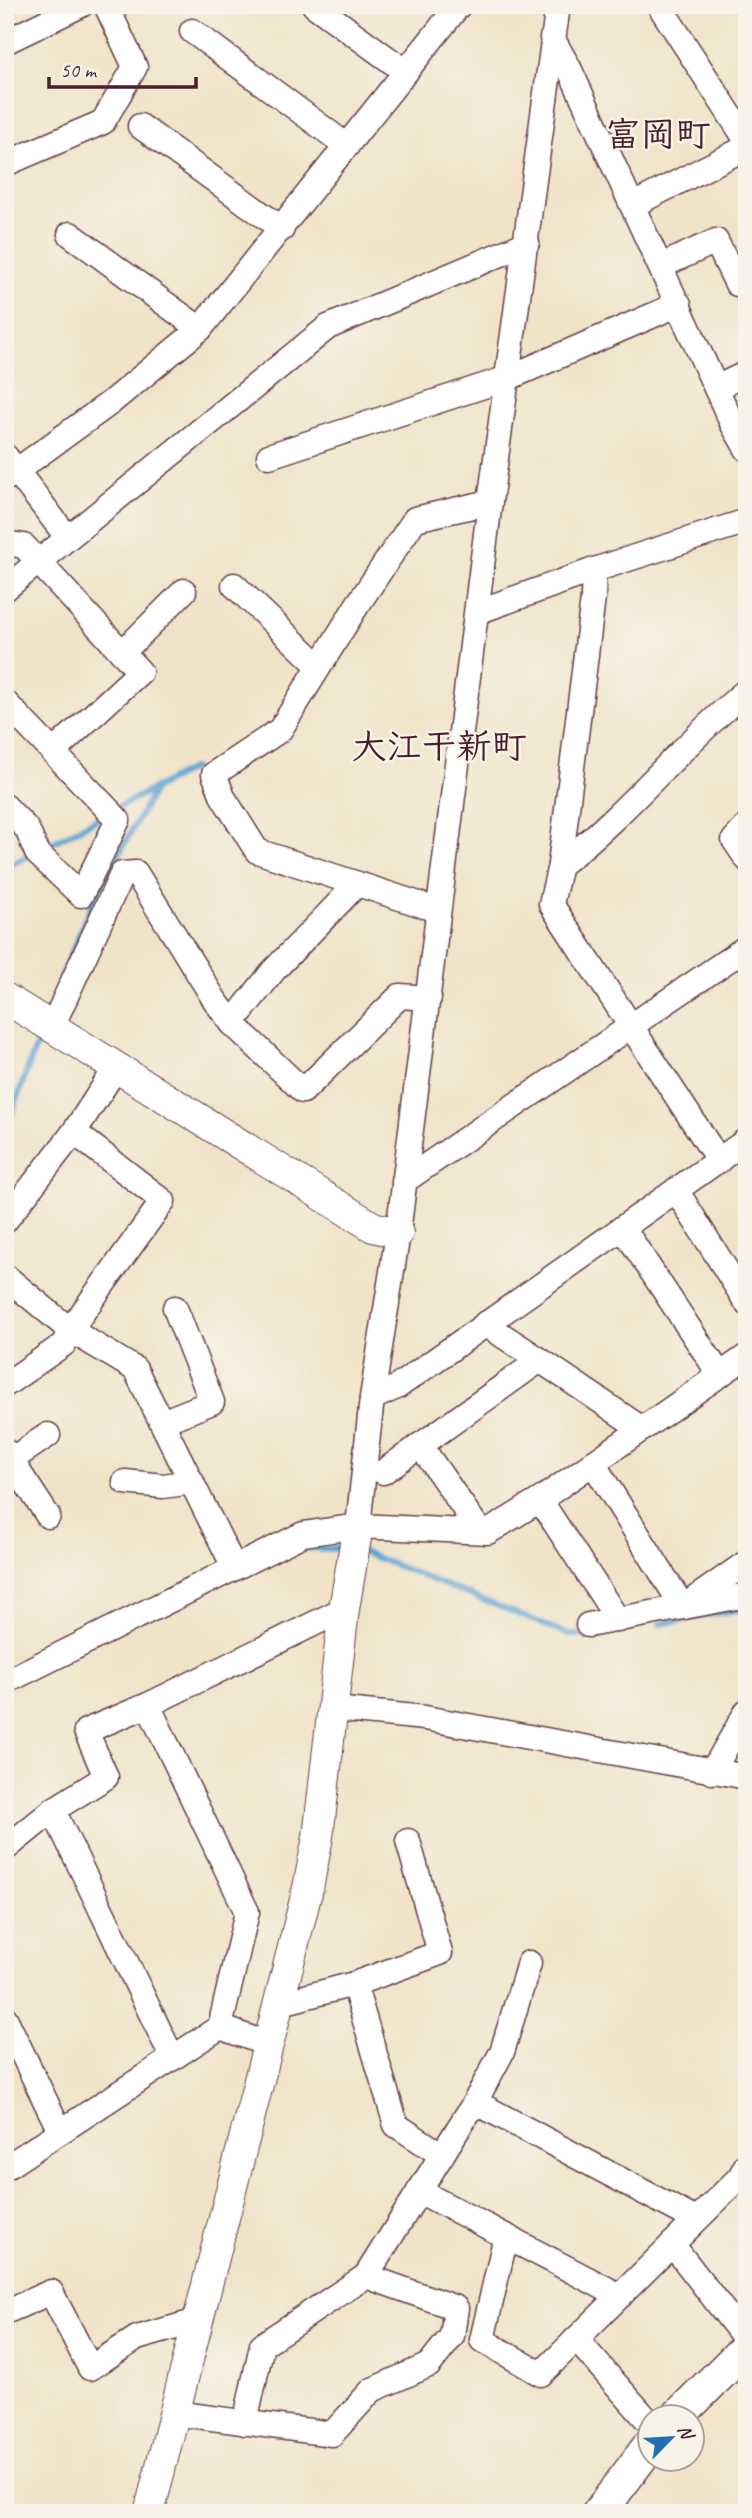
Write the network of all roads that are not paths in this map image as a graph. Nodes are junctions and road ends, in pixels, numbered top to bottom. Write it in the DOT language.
graph roads {
  1 [pos="81,5"];
  2 [pos="106,5"];
  3 [pos="314,5"];
  4 [pos="459,5"];
  5 [pos="558,5"];
  6 [pos="659,5"];
  7 [pos="192,31"];
  8 [pos="552,38"];
  9 [pos="5,42"];
  10 [pos="406,72"];
  11 [pos="140,126"];
  12 [pos="747,141"];
  13 [pos="347,146"];
  14 [pos="747,146"];
  15 [pos="5,164"];
  16 [pos="633,205"];
  17 [pos="282,229"];
  18 [pos="70,234"];
  19 [pos="527,243"];
  20 [pos="661,266"];
  21 [pos="737,284"];
  22 [pos="679,304"];
  23 [pos="200,329"];
  24 [pos="747,373"];
  25 [pos="508,378"];
  26 [pos="716,388"];
  27 [pos="747,449"];
  28 [pos="269,456"];
  29 [pos="8,468"];
  30 [pos="490,502"];
  31 [pos="747,521"];
  32 [pos="67,537"];
  33 [pos="5,543"];
  34 [pos="39,563"];
  35 [pos="594,570"];
  36 [pos="234,584"];
  37 [pos="5,589"];
  38 [pos="184,590"];
  39 [pos="477,612"];
  40 [pos="122,653"];
  41 [pos="319,666"];
  42 [pos="747,690"];
  43 [pos="5,702"];
  44 [pos="53,752"];
  45 [pos="5,806"];
  46 [pos="747,826"];
  47 [pos="747,859"];
  48 [pos="560,865"];
  49 [pos="356,884"];
  50 [pos="437,910"];
  51 [pos="747,947"];
  52 [pos="5,998"];
  53 [pos="429,998"];
  54 [pos="232,1023"];
  55 [pos="632,1026"];
  56 [pos="51,1028"];
  57 [pos="116,1068"];
  58 [pos="74,1132"];
  59 [pos="747,1140"];
  60 [pos="719,1161"];
  61 [pos="404,1181"];
  62 [pos="676,1190"];
  63 [pos="5,1221"];
  64 [pos="623,1228"];
  65 [pos="398,1233"];
  66 [pos="5,1276"];
  67 [pos="747,1303"];
  68 [pos="175,1308"];
  69 [pos="485,1324"];
  70 [pos="70,1330"];
  71 [pos="747,1356"];
  72 [pos="540,1360"];
  73 [pos="720,1375"];
  74 [pos="5,1385"];
  75 [pos="372,1398"];
  76 [pos="162,1422"];
  77 [pos="642,1429"];
  78 [pos="48,1435"];
  79 [pos="420,1445"];
  80 [pos="8,1455"];
  81 [pos="593,1463"];
  82 [pos="383,1472"];
  83 [pos="125,1482"];
  84 [pos="192,1482"];
  85 [pos="540,1500"];
  86 [pos="48,1516"];
  87 [pos="358,1526"];
  88 [pos="480,1531"];
  89 [pos="747,1562"];
  90 [pos="234,1567"];
  91 [pos="747,1595"];
  92 [pos="683,1607"];
  93 [pos="344,1609"];
  94 [pos="618,1620"];
  95 [pos="587,1625"];
  96 [pos="7,1677"];
  97 [pos="148,1705"];
  98 [pos="334,1709"];
  99 [pos="747,1712"];
  100 [pos="712,1772"];
  101 [pos="747,1777"];
  102 [pos="53,1810"];
  103 [pos="408,1841"];
  104 [pos="5,1849"];
  105 [pos="529,1963"];
  106 [pos="354,1984"];
  107 [pos="278,2004"];
  108 [pos="5,2018"];
  109 [pos="220,2027"];
  110 [pos="267,2044"];
  111 [pos="172,2057"];
  112 [pos="475,2102"];
  113 [pos="60,2131"];
  114 [pos="442,2155"];
  115 [pos="747,2165"];
  116 [pos="5,2168"];
  117 [pos="419,2191"];
  118 [pos="696,2220"];
  119 [pos="506,2236"];
  120 [pos="672,2244"];
  121 [pos="366,2276"];
  122 [pos="620,2296"];
  123 [pos="5,2312"];
  124 [pos="197,2321"];
  125 [pos="576,2339"];
  126 [pos="747,2341"];
  127 [pos="747,2347"];
  128 [pos="693,2402"];
  129 [pos="636,2407"];
  130 [pos="174,2413"];
  131 [pos="246,2423"];
  132 [pos="636,2464"];
  133 [pos="149,2513"];
  134 [pos="599,2513"];
  1 -- 9 [label="street"];
  2 -- 15 [label="street"];
  3 -- 10 [label="street"];
  4 -- 10 [label="street"];
  5 -- 8 [label="street"];
  6 -- 12 [label="street"];
  7 -- 13 [label="street"];
  8 -- 16 [label="street"];
  8 -- 19 [label="street"];
  10 -- 13 [label="street"];
  11 -- 17 [label="street"];
  13 -- 17 [label="street"];
  14 -- 16 [label="street"];
  16 -- 20 [label="street"];
  17 -- 23 [label="street"];
  18 -- 23 [label="street"];
  19 -- 25 [label="street"];
  19 -- 32 [label="street"];
  20 -- 21 [label="street"];
  20 -- 22 [label="street"];
  22 -- 25 [label="street"];
  22 -- 26 [label="street"];
  23 -- 29 [label="street"];
  24 -- 26 [label="street"];
  25 -- 28 [label="street"];
  25 -- 30 [label="street"];
  26 -- 27 [label="street"];
  29 -- 32 [label="street"];
  30 -- 39 [label="street"];
  30 -- 41 [label="street"];
  31 -- 35 [label="street"];
  32 -- 34 [label="street"];
  33 -- 34 [label="street"];
  34 -- 37 [label="street"];
  34 -- 40 [label="street"];
  35 -- 39 [label="street"];
  35 -- 48 [label="street"];
  36 -- 41 [label="street"];
  38 -- 40 [label="street"];
  39 -- 50 [label="street"];
  40 -- 44 [label="street"];
  41 -- 49 [label="street"];
  42 -- 48 [label="street"];
  43 -- 44 [label="street"];
  44 -- 45 [label="street"];
  46 -- 47 [label="street"];
  48 -- 55 [label="street"];
  49 -- 50 [label="street"];
  49 -- 54 [label="street"];
  50 -- 53 [label="street"];
  51 -- 55 [label="street"];
  52 -- 56 [label="street"];
  53 -- 54 [label="street"];
  53 -- 61 [label="street"];
  54 -- 56 [label="street"];
  55 -- 60 [label="street"];
  55 -- 61 [label="street"];
  56 -- 57 [label="street"];
  57 -- 58 [label="street"];
  57 -- 65 [label="street"];
  58 -- 63 [label="street"];
  58 -- 70 [label="street"];
  59 -- 60 [label="street"];
  60 -- 62 [label="street"];
  61 -- 65 [label="street"];
  62 -- 64 [label="street"];
  62 -- 67 [label="street"];
  64 -- 69 [label="street"];
  64 -- 73 [label="street"];
  65 -- 75 [label="street"];
  66 -- 70 [label="street"];
  68 -- 76 [label="street"];
  69 -- 72 [label="street"];
  69 -- 75 [label="street"];
  70 -- 74 [label="street"];
  70 -- 76 [label="street"];
  71 -- 73 [label="street"];
  72 -- 77 [label="street"];
  72 -- 79 [label="street"];
  73 -- 77 [label="street"];
  75 -- 87 [label="street"];
  76 -- 84 [label="street"];
  77 -- 81 [label="street"];
  78 -- 80 [label="street"];
  79 -- 82 [label="street"];
  79 -- 88 [label="street"];
  80 -- 86 [label="street"];
  81 -- 85 [label="street"];
  81 -- 92 [label="street"];
  83 -- 84 [label="street"];
  84 -- 90 [label="street"];
  85 -- 88 [label="street"];
  85 -- 94 [label="street"];
  87 -- 88 [label="street"];
  87 -- 90 [label="street"];
  87 -- 93 [label="street"];
  89 -- 92 [label="street"];
  90 -- 96 [label="street"];
  91 -- 92 [label="street"];
  92 -- 94 [label="street"];
  93 -- 97 [label="street"];
  93 -- 98 [label="street"];
  94 -- 95 [label="street"];
  97 -- 102 [label="street"];
  97 -- 109 [label="street"];
  98 -- 100 [label="street"];
  98 -- 107 [label="street"];
  99 -- 100 [label="street"];
  100 -- 101 [label="street"];
  102 -- 104 [label="street"];
  102 -- 111 [label="street"];
  103 -- 106 [label="street"];
  105 -- 112 [label="street"];
  106 -- 107 [label="street"];
  106 -- 114 [label="street"];
  107 -- 110 [label="street"];
  108 -- 113 [label="street"];
  109 -- 110 [label="street"];
  109 -- 111 [label="street"];
  110 -- 124 [label="street"];
  111 -- 113 [label="street"];
  112 -- 114 [label="street"];
  112 -- 118 [label="street"];
  113 -- 116 [label="street"];
  114 -- 117 [label="street"];
  115 -- 118 [label="street"];
  117 -- 119 [label="street"];
  117 -- 121 [label="street"];
  118 -- 120 [label="street"];
  119 -- 122 [label="street"];
  119 -- 125 [label="street"];
  120 -- 122 [label="street"];
  120 -- 126 [label="street"];
  121 -- 131 [label="street"];
  121 -- 131 [label="street"];
  122 -- 125 [label="street"];
  123 -- 124 [label="street"];
  124 -- 130 [label="street"];
  125 -- 129 [label="street"];
  127 -- 128 [label="main road"];
  130 -- 131 [label="street"];
  130 -- 133 [label="street"];
  132 -- 134 [label="main road"];
}
